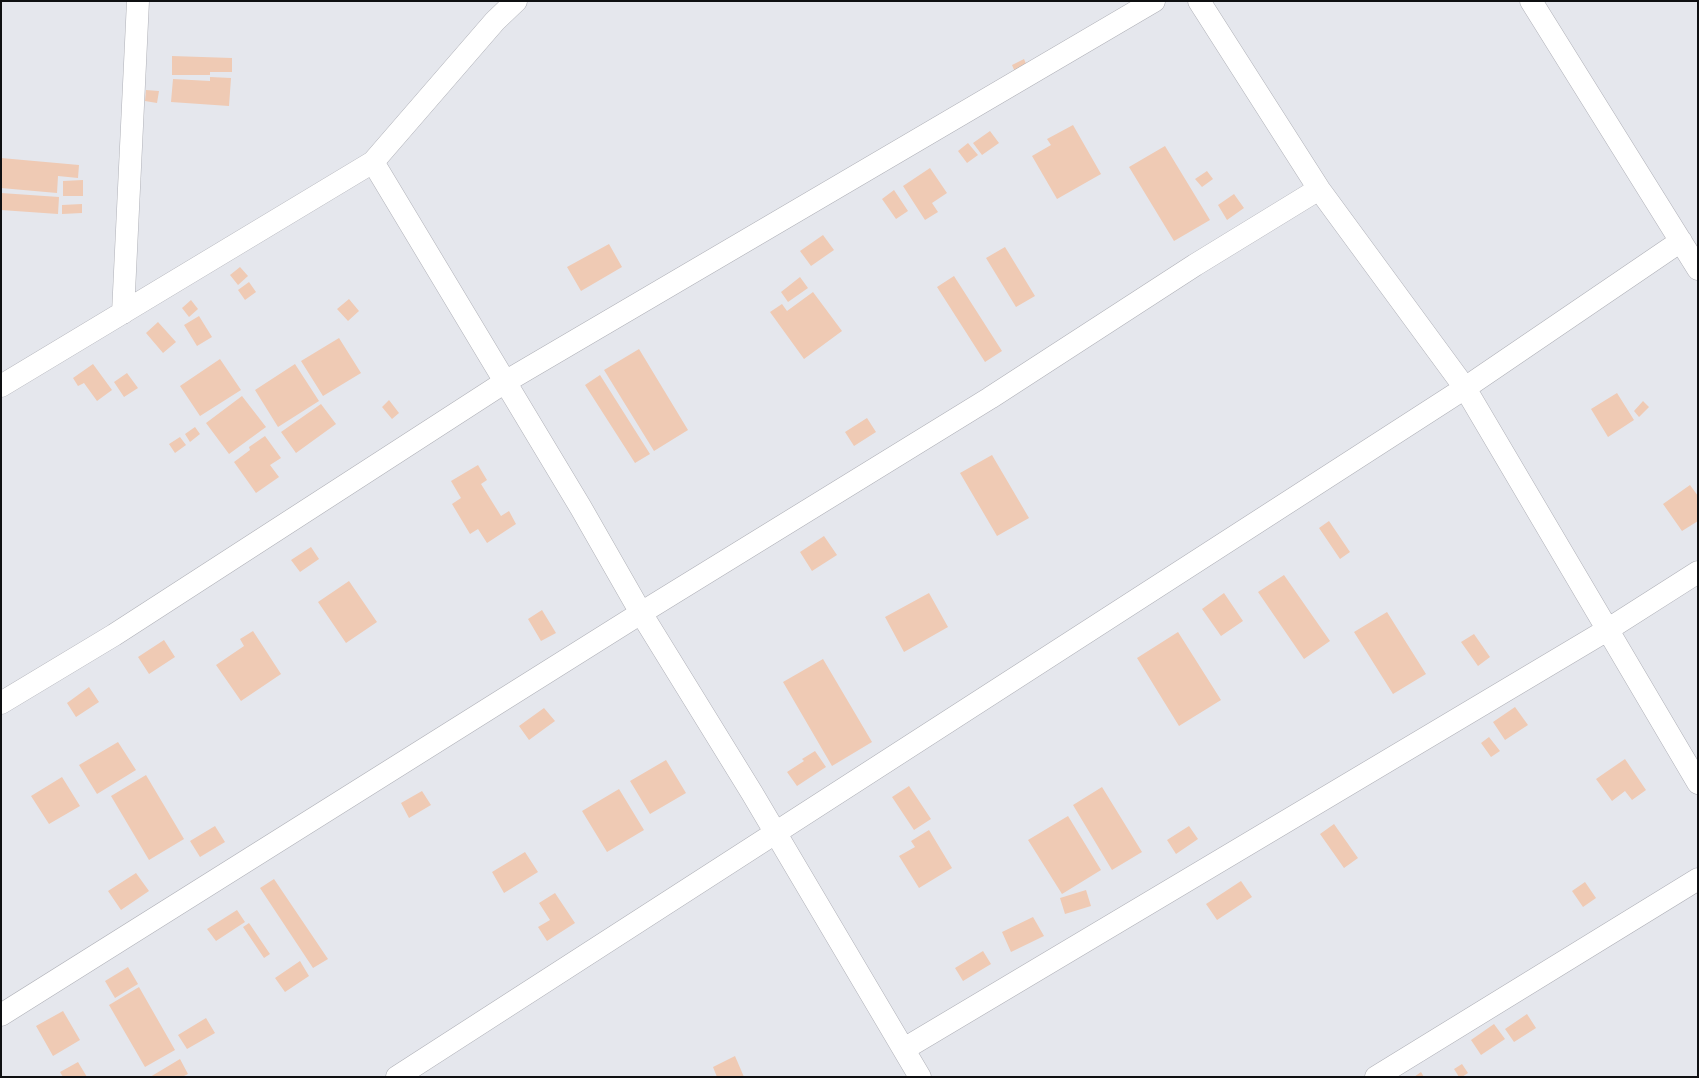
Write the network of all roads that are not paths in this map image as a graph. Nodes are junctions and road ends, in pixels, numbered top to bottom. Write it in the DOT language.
graph roads {
  1 [pos="138,1"];
  2 [pos="516,1"];
  3 [pos="1154,1"];
  4 [pos="1199,1"];
  5 [pos="1531,1"];
  6 [pos="373,162"];
  7 [pos="1319,189"];
  8 [pos="1681,241"];
  9 [pos="1698,269"];
  10 [pos="123,313"];
  11 [pos="505,382"];
  12 [pos="1,386"];
  13 [pos="1465,388"];
  14 [pos="1698,572"];
  15 [pos="641,613"];
  16 [pos="1607,630"];
  17 [pos="1,703"];
  18 [pos="1698,783"];
  19 [pos="776,833"];
  20 [pos="1698,879"];
  21 [pos="1,1015"];
  22 [pos="904,1050"];
  23 [pos="397,1077"];
  24 [pos="920,1077"];
  25 [pos="1376,1077"];
  1 -- 10 [label="street"];
  2 -- 6 [label="street"];
  3 -- 11 [label="street"];
  4 -- 7 [label="street"];
  5 -- 8 [label="street"];
  6 -- 10 [label="street"];
  6 -- 11 [label="street"];
  7 -- 13 [label="street"];
  7 -- 15 [label="street"];
  8 -- 9 [label="street"];
  8 -- 13 [label="street"];
  10 -- 12 [label="street"];
  11 -- 15 [label="street"];
  11 -- 17 [label="street"];
  13 -- 16 [label="street"];
  13 -- 19 [label="street"];
  14 -- 16 [label="street"];
  15 -- 19 [label="street"];
  15 -- 21 [label="street"];
  16 -- 18 [label="street"];
  16 -- 22 [label="street"];
  19 -- 22 [label="street"];
  19 -- 23 [label="street"];
  20 -- 25 [label="street"];
  22 -- 24 [label="street"];
}
